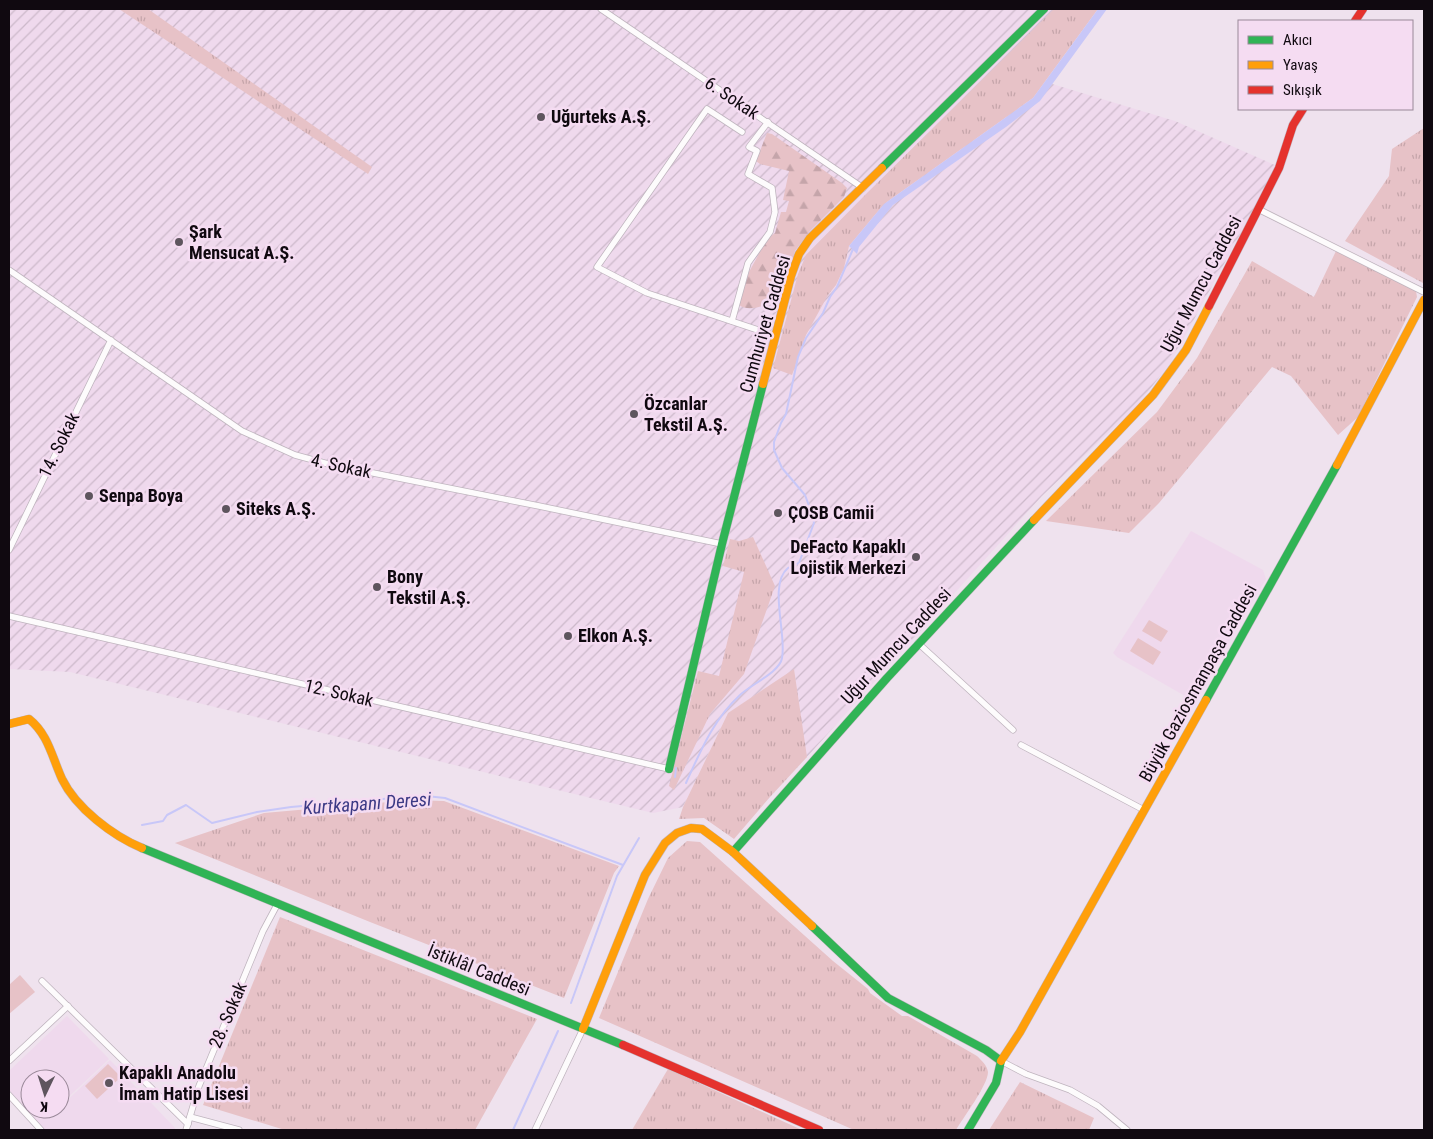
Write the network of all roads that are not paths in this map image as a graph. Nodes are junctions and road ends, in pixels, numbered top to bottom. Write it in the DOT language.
graph roads {
  1 [pos="601,9"];
  2 [pos="1044,9"];
  3 [pos="1363,9"];
  4 [pos="1357,20"];
  5 [pos="1301,110"];
  6 [pos="768,122"];
  7 [pos="742,132"];
  8 [pos="863,188"];
  9 [pos="1258,209"];
  10 [pos="9,270"];
  11 [pos="1424,292"];
  12 [pos="1424,300"];
  13 [pos="732,321"];
  14 [pos="776,336"];
  15 [pos="111,340"];
  16 [pos="722,544"];
  17 [pos="9,550"];
  18 [pos="9,616"];
  19 [pos="918,643"];
  20 [pos="9,724"];
  21 [pos="1013,730"];
  22 [pos="1021,745"];
  23 [pos="669,769"];
  24 [pos="1144,810"];
  25 [pos="732,852"];
  26 [pos="278,903"];
  27 [pos="42,981"];
  28 [pos="68,1006"];
  29 [pos="583,1029"];
  30 [pos="9,1061"];
  31 [pos="1000,1061"];
  32 [pos="9,1095"];
  33 [pos="189,1120"];
  34 [pos="41,1130"];
  35 [pos="186,1130"];
  36 [pos="239,1130"];
  37 [pos="535,1130"];
  38 [pos="819,1130"];
  39 [pos="968,1130"];
  40 [pos="1127,1130"];
  1 -- 6 [label="street, 6. Sokak"];
  2 -- 8 [label="street, Cumhuriyet Caddesi"];
  3 -- 4 [label="street"];
  5 -- 9 [label="street, Uğur Mumcu Caddesi"];
  6 -- 8 [label="street, 6. Sokak"];
  6 -- 13 [label="street"];
  7 -- 13 [label="street"];
  8 -- 14 [label="street, Cumhuriyet Caddesi"];
  9 -- 11 [label="street"];
  9 -- 19 [label="street, Uğur Mumcu Caddesi"];
  10 -- 15 [label="street, 4. Sokak"];
  12 -- 24 [label="street, Büyük Gaziosmanpaşa Caddesi"];
  13 -- 14 [label="street"];
  14 -- 16 [label="street, Cumhuriyet Caddesi"];
  15 -- 16 [label="street, 4. Sokak"];
  15 -- 17 [label="street, 14. Sokak"];
  16 -- 23 [label="street, Cumhuriyet Caddesi"];
  18 -- 23 [label="street, 12. Sokak"];
  19 -- 21 [label="street"];
  19 -- 25 [label="street, Uğur Mumcu Caddesi"];
  20 -- 26 [label="street, İstiklâl Caddesi"];
  22 -- 24 [label="street"];
  24 -- 31 [label="street, Büyük Gaziosmanpaşa Caddesi"];
  25 -- 29 [label="street"];
  25 -- 31 [label="street"];
  26 -- 29 [label="street, İstiklâl Caddesi"];
  26 -- 33 [label="street, 28. Sokak"];
  27 -- 28 [label="street"];
  28 -- 30 [label="street"];
  28 -- 33 [label="street"];
  29 -- 37 [label="street"];
  29 -- 38 [label="street, İstiklâl Caddesi"];
  31 -- 39 [label="street"];
  31 -- 40 [label="street"];
  32 -- 34 [label="street"];
  33 -- 35 [label="street, 28. Sokak"];
  33 -- 36 [label="street"];
}
